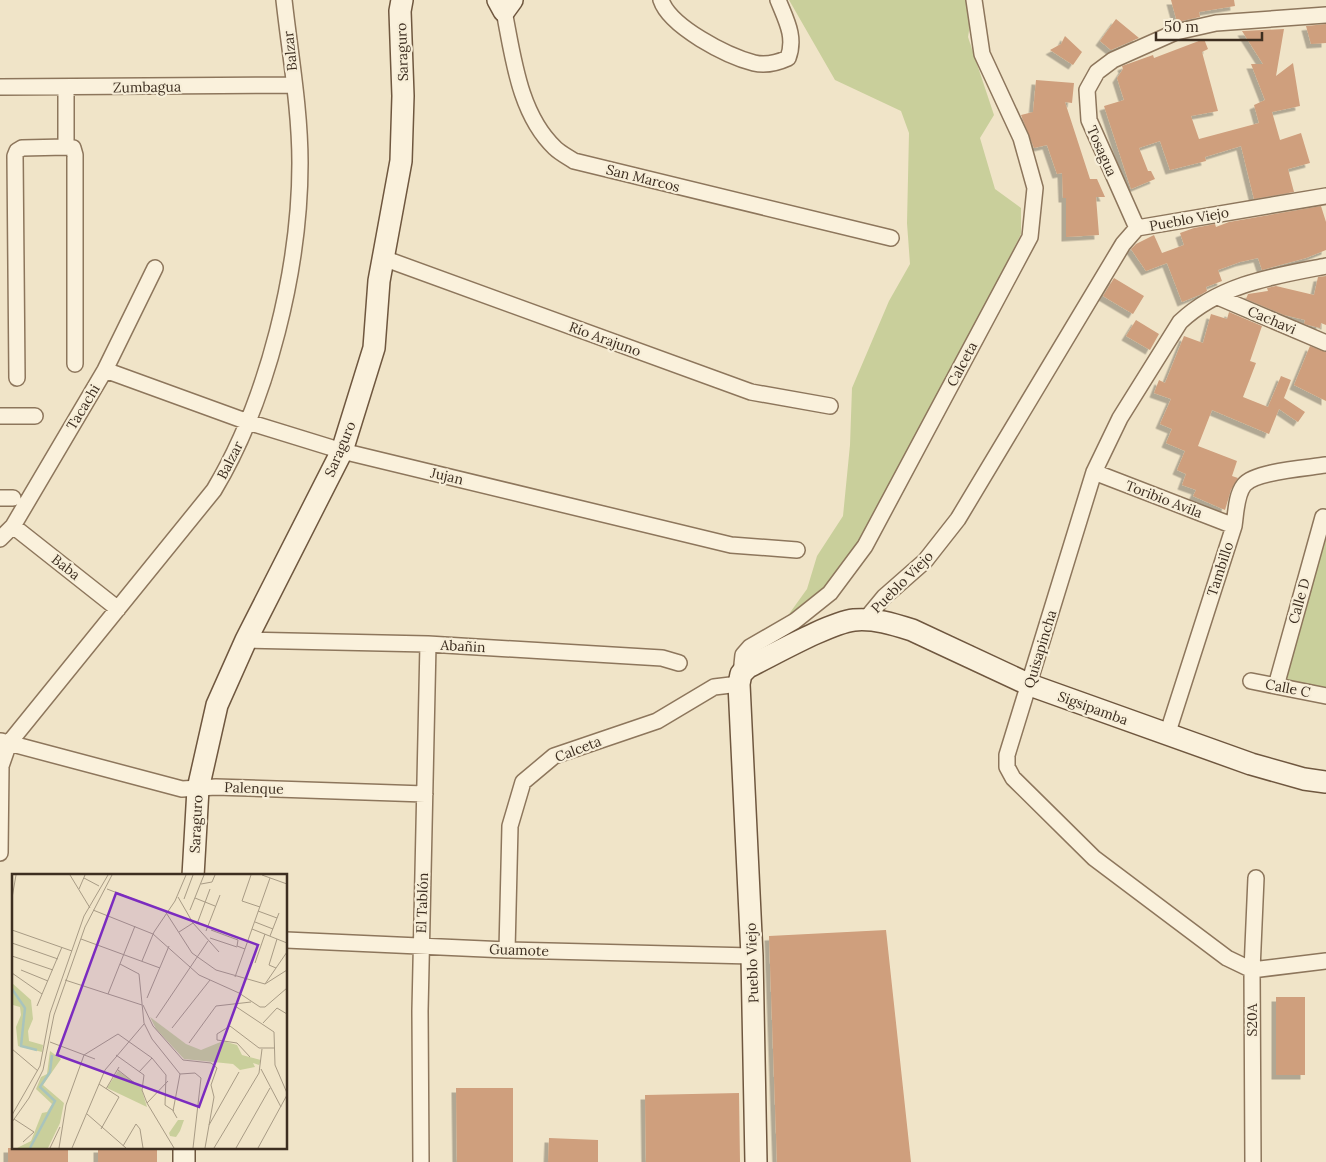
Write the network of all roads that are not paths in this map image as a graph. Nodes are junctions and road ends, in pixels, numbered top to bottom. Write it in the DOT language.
graph roads {
  1 [pos="284,0"];
  2 [pos="402,0"];
  3 [pos="661,0"];
  4 [pos="778,0"];
  5 [pos="974,0"];
  6 [pos="504,4"];
  7 [pos="1326,15"];
  8 [pos="293,85"];
  9 [pos="0,87"];
  10 [pos="66,88"];
  11 [pos="66,147"];
  12 [pos="1326,196"];
  13 [pos="1137,228"];
  14 [pos="891,238"];
  15 [pos="383,258"];
  16 [pos="1326,266"];
  17 [pos="156,268"];
  18 [pos="1218,297"];
  19 [pos="1326,343"];
  20 [pos="74,364"];
  21 [pos="105,370"];
  22 [pos="17,378"];
  23 [pos="830,406"];
  24 [pos="0,416"];
  25 [pos="35,416"];
  26 [pos="248,422"];
  27 [pos="342,451"];
  28 [pos="1326,465"];
  29 [pos="1094,472"];
  30 [pos="1323,517"];
  31 [pos="13,526"];
  32 [pos="1234,526"];
  33 [pos="0,539"];
  34 [pos="797,550"];
  35 [pos="118,609"];
  36 [pos="865,620"];
  37 [pos="246,640"];
  38 [pos="428,644"];
  39 [pos="680,663"];
  40 [pos="740,679"];
  41 [pos="1251,680"];
  42 [pos="1030,685"];
  43 [pos="1276,686"];
  44 [pos="1326,696"];
  45 [pos="1167,735"];
  46 [pos="4,742"];
  47 [pos="1326,782"];
  48 [pos="198,789"];
  49 [pos="425,794"];
  50 [pos="0,853"];
  51 [pos="193,874"];
  52 [pos="1256,878"];
  53 [pos="288,940"];
  54 [pos="421,945"];
  55 [pos="507,950"];
  56 [pos="752,956"];
  57 [pos="1326,961"];
  58 [pos="1252,970"];
  59 [pos="420,1162"];
  60 [pos="756,1162"];
  61 [pos="1253,1162"];
  1 -- 8 [label="street, Balzar"];
  2 -- 15 [label="street, Saraguro"];
  3 -- 4 [label="street"];
  5 -- 40 [label="street, Calceta"];
  6 -- 14 [label="street, San Marcos"];
  7 -- 13 [label="street, Tosagua"];
  8 -- 10 [label="street, Zumbagua"];
  8 -- 26 [label="street, Balzar"];
  9 -- 10 [label="street, Zumbagua"];
  10 -- 11 [label="street"];
  11 -- 20 [label="street"];
  11 -- 22 [label="street"];
  12 -- 13 [label="street, Pueblo Viejo"];
  13 -- 36 [label="street, Pueblo Viejo"];
  15 -- 23 [label="street, Río Arajuno"];
  15 -- 27 [label="street, Saraguro"];
  16 -- 18 [label="street, Quisapincha"];
  17 -- 21 [label="street, Tacachi"];
  18 -- 19 [label="street, Cachavi"];
  18 -- 29 [label="street, Quisapincha"];
  21 -- 26 [label="street, Jujan"];
  21 -- 31 [label="street, Tacachi"];
  24 -- 25 [label="street"];
  26 -- 27 [label="street, Jujan"];
  26 -- 35 [label="street, Balzar"];
  27 -- 34 [label="street, Jujan"];
  27 -- 37 [label="street, Saraguro"];
  28 -- 32 [label="street, Tambillo"];
  29 -- 32 [label="street, Toribio Avila"];
  29 -- 42 [label="street, Quisapincha"];
  30 -- 43 [label="street, Calle D"];
  31 -- 33 [label="street, Tacachi"];
  31 -- 35 [label="street, Baba"];
  32 -- 45 [label="street, Tambillo"];
  35 -- 46 [label="street, Balzar"];
  36 -- 40 [label="street, Pueblo Viejo"];
  36 -- 42 [label="street, Sigsipamba"];
  37 -- 38 [label="street, Abañin"];
  37 -- 48 [label="street, Saraguro"];
  38 -- 39 [label="street, Abañin"];
  38 -- 49 [label="street, El Tablón"];
  40 -- 55 [label="street, Calceta"];
  40 -- 56 [label="street, Pueblo Viejo"];
  41 -- 43 [label="street, Calle C"];
  42 -- 45 [label="street, Sigsipamba"];
  42 -- 58 [label="street, Quisapincha"];
  43 -- 44 [label="street, Calle C"];
  45 -- 47 [label="street, Sigsipamba"];
  46 -- 48 [label="street, Palenque"];
  46 -- 50 [label="street, Balzar"];
  48 -- 49 [label="street, Palenque"];
  48 -- 51 [label="street, Saraguro"];
  49 -- 54 [label="street, El Tablón"];
  52 -- 58 [label="street, S20A"];
  53 -- 54 [label="street, Guamote"];
  54 -- 55 [label="street, Guamote"];
  54 -- 59 [label="street, El Tablón"];
  55 -- 56 [label="street, Guamote"];
  56 -- 60 [label="street, Pueblo Viejo"];
  57 -- 58 [label="street"];
  58 -- 61 [label="street, S20A"];
}
